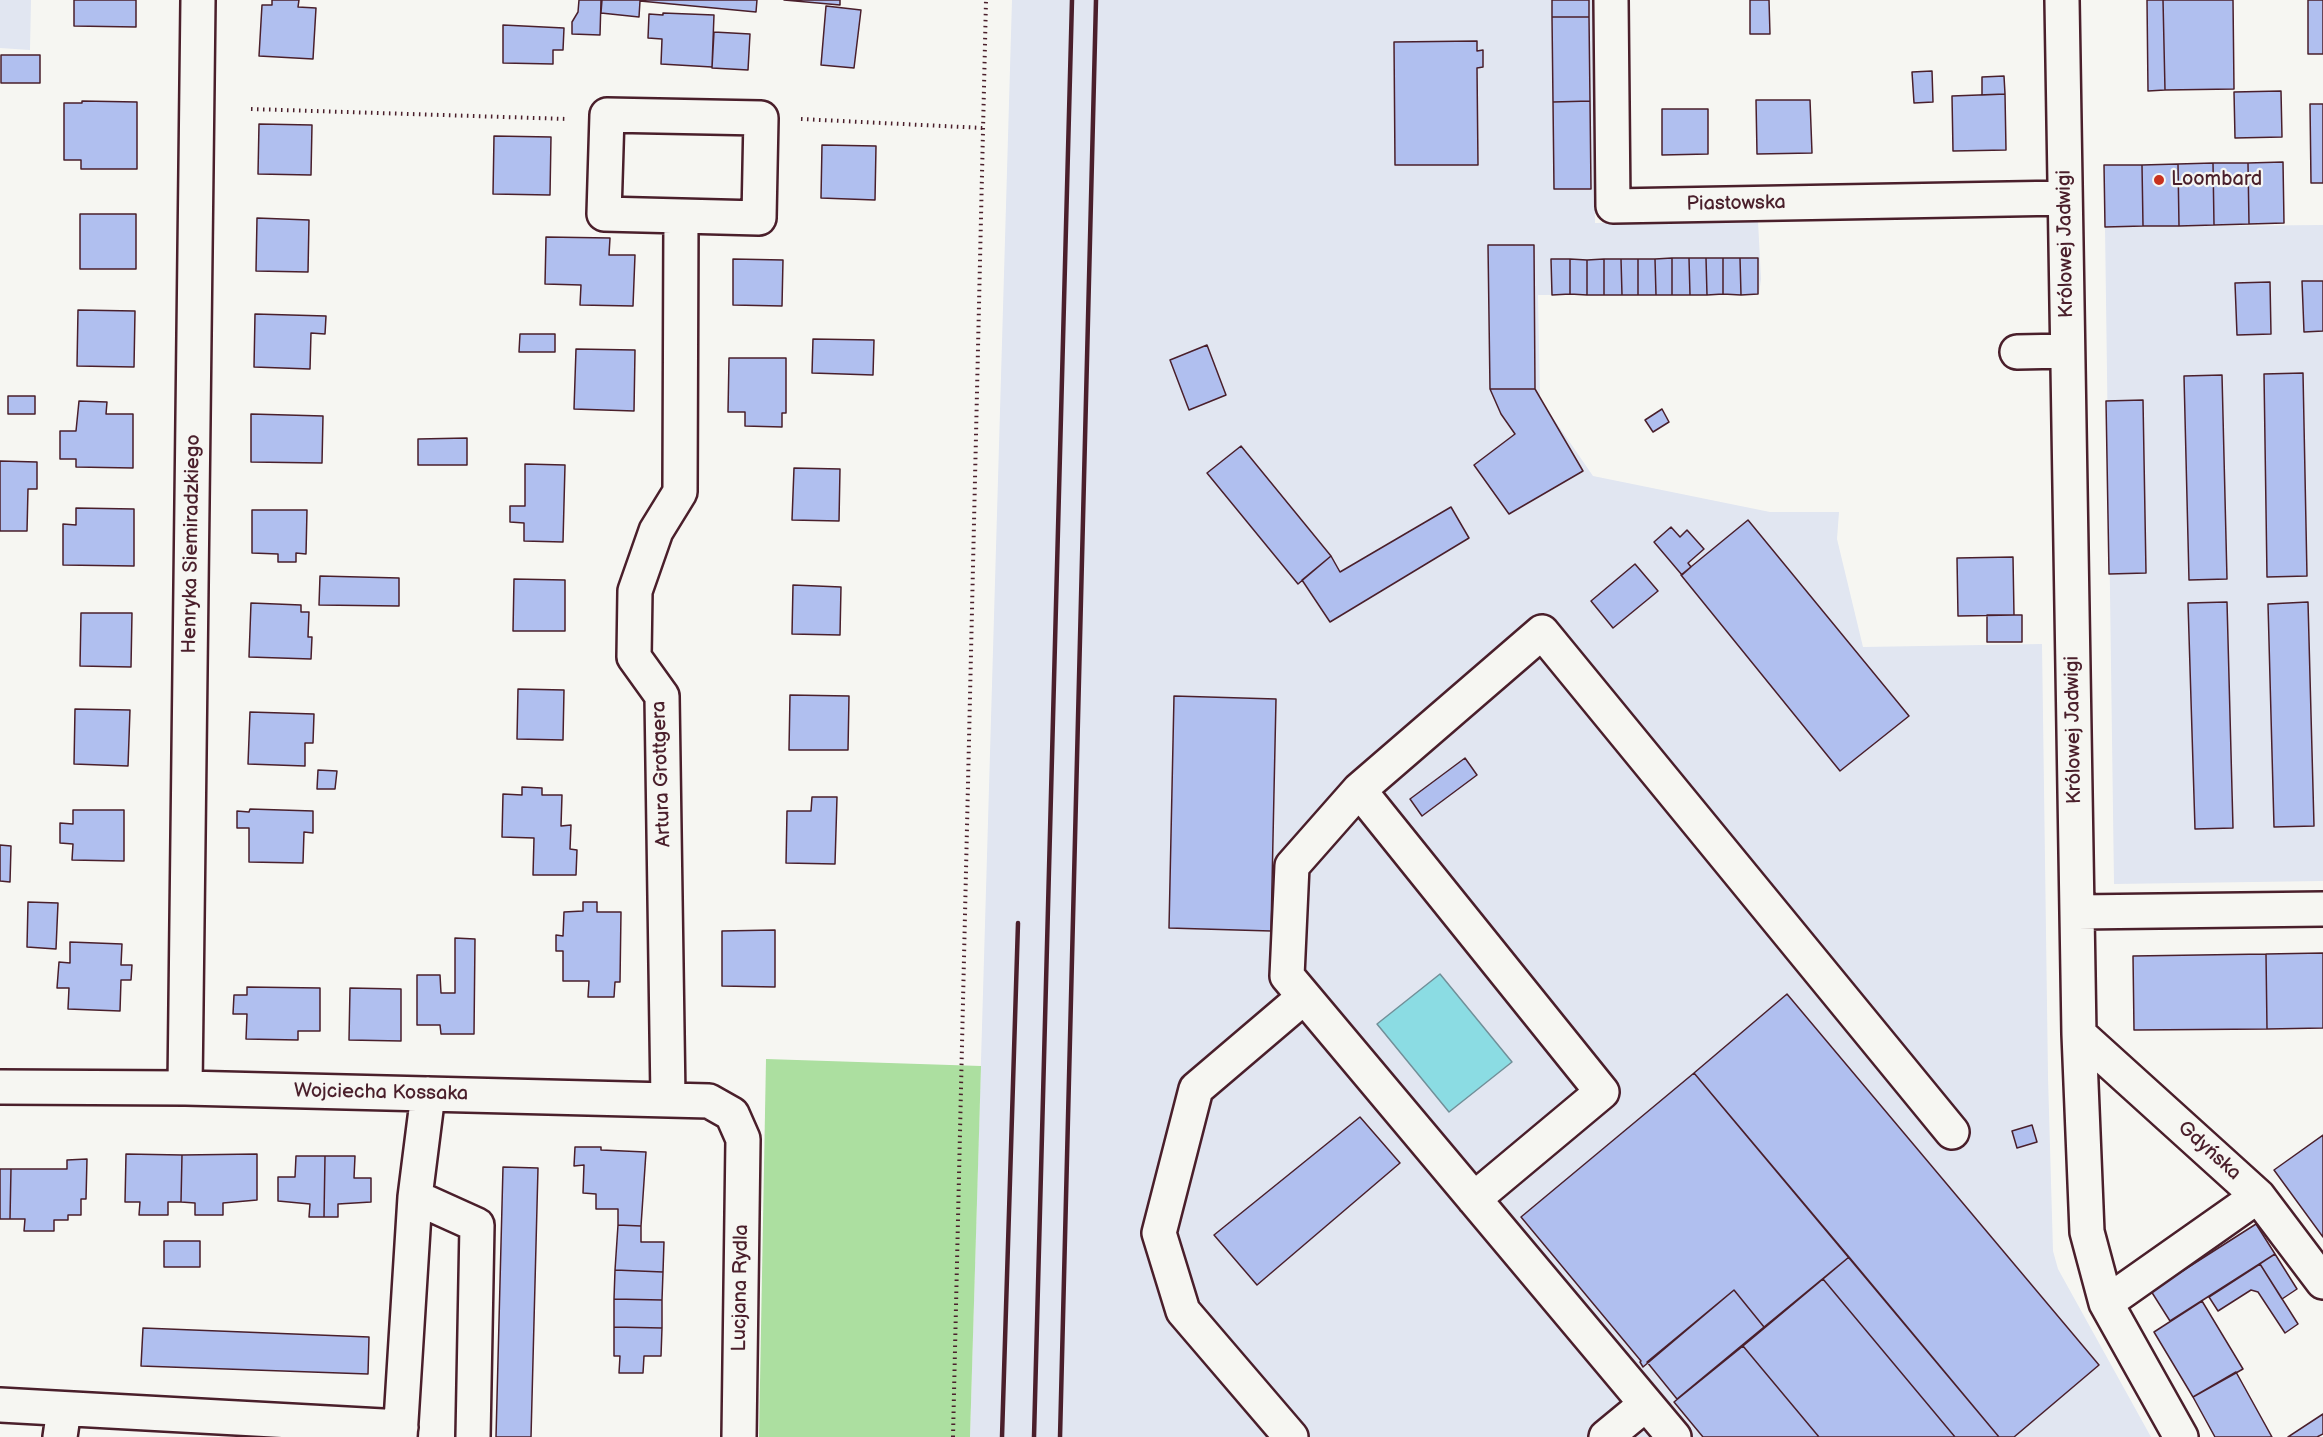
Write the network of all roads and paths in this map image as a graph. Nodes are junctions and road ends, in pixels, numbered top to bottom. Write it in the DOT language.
graph roads {
  1 [pos="198,0"];
  2 [pos="986,0"];
  3 [pos="1611,0"];
  4 [pos="2062,0"];
  5 [pos="251,109"];
  6 [pos="801,118"];
  7 [pos="568,119"];
  8 [pos="983,128"];
  9 [pos="2065,198"];
  10 [pos="681,216"];
  11 [pos="2067,351"];
  12 [pos="2017,352"];
  13 [pos="1359,790"];
  14 [pos="2323,909"];
  15 [pos="2078,912"];
  16 [pos="1304,997"];
  17 [pos="2079,1034"];
  18 [pos="0,1087"];
  19 [pos="185,1088"];
  20 [pos="428,1094"];
  21 [pos="668,1099"];
  22 [pos="1952,1132"];
  23 [pos="743,1139"];
  24 [pos="2258,1196"];
  25 [pos="415,1197"];
  26 [pos="1474,1199"];
  27 [pos="2323,1282"];
  28 [pos="2106,1303"];
  29 [pos="1646,1404"];
  30 [pos="0,1405"];
  31 [pos="62,1423"];
  32 [pos="401,1432"];
  33 [pos="473,1437"];
  34 [pos="739,1437"];
  35 [pos="953,1437"];
  36 [pos="1291,1437"];
  37 [pos="1606,1437"];
  38 [pos="1674,1437"];
  39 [pos="2181,1437"];
  1 -- 19 [label="street, Henryka Siemiradzkiego"];
  2 -- 8 [label="path"];
  3 -- 9 [label="street, Piastowska"];
  4 -- 9 [label="street, Królowej Jadwigi"];
  5 -- 7 [label="path"];
  6 -- 8 [label="path"];
  8 -- 35 [label="path"];
  9 -- 11 [label="street, Królowej Jadwigi"];
  10 -- 10 [label="street"];
  10 -- 21 [label="street, Artura Grottgera"];
  11 -- 12 [label="street"];
  11 -- 15 [label="street, Królowej Jadwigi"];
  13 -- 16 [label="street"];
  13 -- 22 [label="street"];
  13 -- 26 [label="street"];
  14 -- 15 [label="street"];
  15 -- 17 [label="street, Królowej Jadwigi"];
  16 -- 26 [label="street"];
  16 -- 36 [label="street"];
  17 -- 24 [label="street, Gdyńska"];
  17 -- 28 [label="street, Królowej Jadwigi"];
  18 -- 19 [label="street, Wojciecha Kossaka"];
  19 -- 20 [label="street, Wojciecha Kossaka"];
  20 -- 21 [label="street, Wojciecha Kossaka"];
  20 -- 25 [label="street"];
  21 -- 23 [label="street, Wojciecha Kossaka"];
  23 -- 34 [label="street, Lucjana Rydla"];
  24 -- 27 [label="street, Gdyńska"];
  24 -- 28 [label="street"];
  25 -- 32 [label="street"];
  25 -- 33 [label="street"];
  26 -- 29 [label="street"];
  28 -- 39 [label="street, Królowej Jadwigi"];
  29 -- 37 [label="street"];
  29 -- 38 [label="street"];
  30 -- 31 [label="street"];
  31 -- 32 [label="street"];
}
